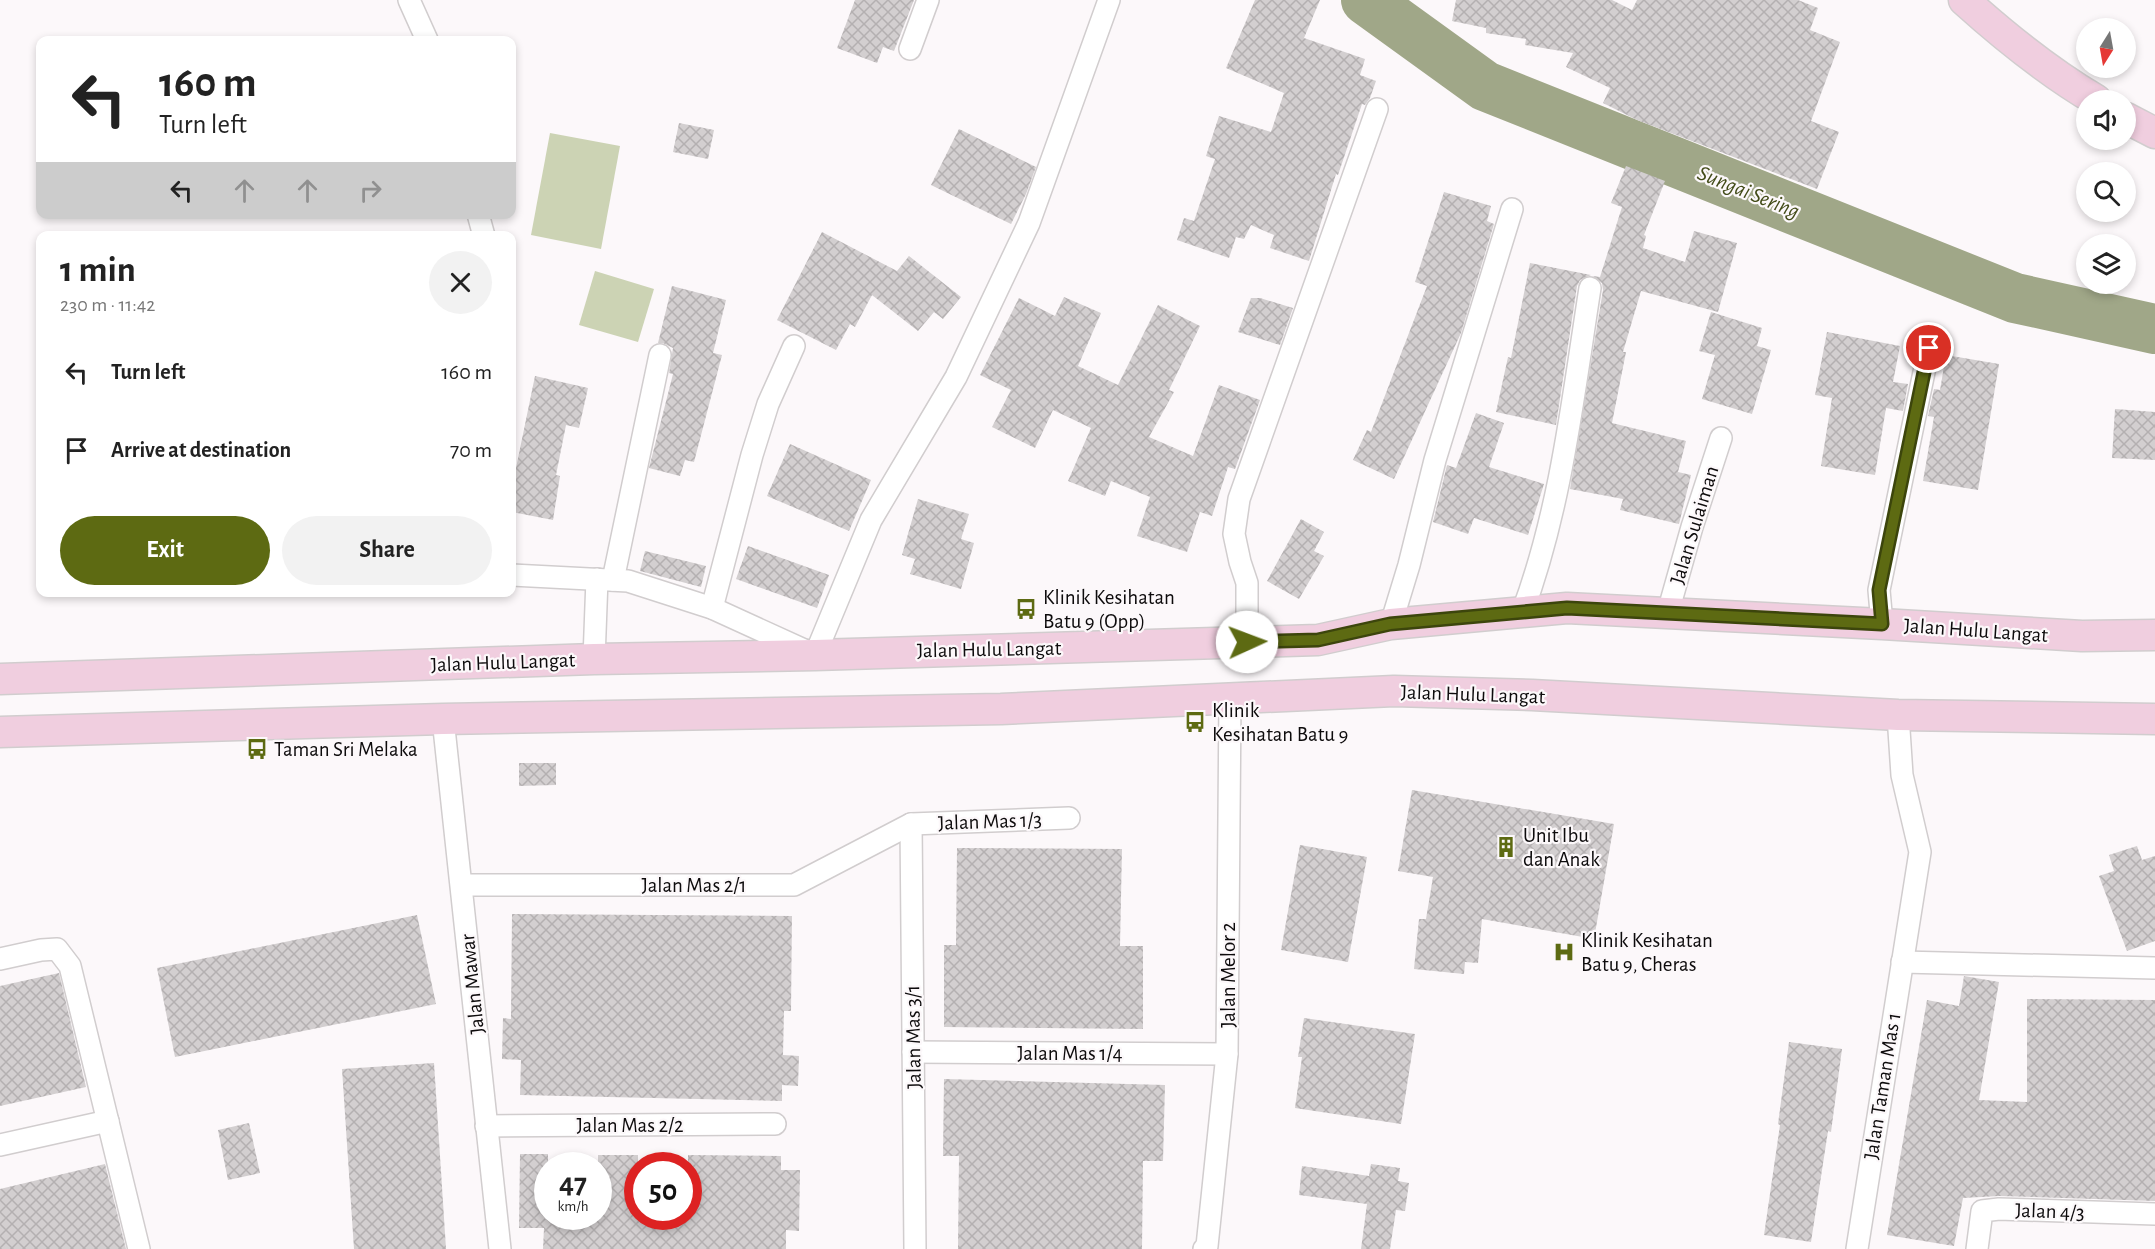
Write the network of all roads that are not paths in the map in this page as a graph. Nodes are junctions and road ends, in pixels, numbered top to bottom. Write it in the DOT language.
graph roads {
  1 [pos="409,0"];
  2 [pos="928,0"];
  3 [pos="1109,0"];
  4 [pos="1964,0"];
  5 [pos="424,36"];
  6 [pos="910,49"];
  7 [pos="2078,90"];
  8 [pos="1377,109"];
  9 [pos="2136,123"];
  10 [pos="2155,132"];
  11 [pos="1512,209"];
  12 [pos="1590,288"];
  13 [pos="794,346"];
  14 [pos="1929,348"];
  15 [pos="660,355"];
  16 [pos="1721,438"];
  17 [pos="516,575"];
  18 [pos="605,579"];
  19 [pos="712,608"];
  20 [pos="1668,612"];
  21 [pos="1522,613"];
  22 [pos="1390,624"];
  23 [pos="1882,624"];
  24 [pos="2155,635"];
  25 [pos="1247,642"];
  26 [pos="815,655"];
  27 [pos="594,659"];
  28 [pos="0,679"];
  29 [pos="1230,699"];
  30 [pos="1898,715"];
  31 [pos="443,719"];
  32 [pos="2155,719"];
  33 [pos="0,732"];
  34 [pos="1069,818"];
  35 [pos="911,824"];
  36 [pos="462,885"];
  37 [pos="0,959"];
  38 [pos="1902,962"];
  39 [pos="2155,968"];
  40 [pos="913,1052"];
  41 [pos="1227,1054"];
  42 [pos="108,1121"];
  43 [pos="775,1124"];
  44 [pos="486,1126"];
  45 [pos="0,1145"];
  46 [pos="2155,1214"];
  47 [pos="139,1249"];
  48 [pos="500,1249"];
  49 [pos="915,1249"];
  50 [pos="1204,1249"];
  51 [pos="1857,1249"];
  52 [pos="1977,1249"];
  1 -- 5 [label="street"];
  2 -- 6 [label="street"];
  3 -- 26 [label="street"];
  4 -- 7 [label="main road"];
  8 -- 25 [label="street"];
  9 -- 10 [label="main road"];
  11 -- 22 [label="street"];
  12 -- 21 [label="street"];
  13 -- 19 [label="street"];
  14 -- 23 [label="street"];
  15 -- 18 [label="street"];
  16 -- 20 [label="street, Jalan Sulaiman"];
  17 -- 18 [label="street"];
  18 -- 19 [label="street"];
  18 -- 27 [label="street"];
  19 -- 26 [label="street"];
  20 -- 21 [label="main road, Jalan Hulu Langat"];
  20 -- 23 [label="main road, Jalan Hulu Langat"];
  21 -- 22 [label="main road, Jalan Hulu Langat"];
  22 -- 25 [label="main road, Jalan Hulu Langat"];
  23 -- 24 [label="main road, Jalan Hulu Langat"];
  25 -- 26 [label="main road, Jalan Hulu Langat"];
  26 -- 27 [label="main road, Jalan Hulu Langat"];
  27 -- 28 [label="main road, Jalan Hulu Langat"];
  29 -- 30 [label="main road, Jalan Hulu Langat"];
  29 -- 31 [label="main road, Jalan Hulu Langat"];
  29 -- 41 [label="street, Jalan Melor 2"];
  30 -- 32 [label="main road, Jalan Hulu Langat"];
  30 -- 38 [label="street, Jalan Taman Mas 1"];
  31 -- 33 [label="main road, Jalan Hulu Langat"];
  31 -- 36 [label="street, Jalan Mawar"];
  34 -- 35 [label="street, Jalan Mas 1/3"];
  35 -- 36 [label="street, Jalan Mas 2/1"];
  35 -- 40 [label="street, Jalan Mas 3/1"];
  36 -- 44 [label="street, Jalan Mawar"];
  37 -- 42 [label="street"];
  38 -- 39 [label="street"];
  38 -- 51 [label="street, Jalan Taman Mas 1"];
  40 -- 41 [label="street, Jalan Mas 1/4"];
  40 -- 49 [label="street, Jalan Mas 3/1"];
  41 -- 50 [label="street, Jalan Melor 2"];
  42 -- 45 [label="street"];
  42 -- 47 [label="street"];
  43 -- 44 [label="street, Jalan Mas 2/2"];
  44 -- 48 [label="street, Jalan Mawar"];
  46 -- 52 [label="street, Jalan 4/3"];
}
